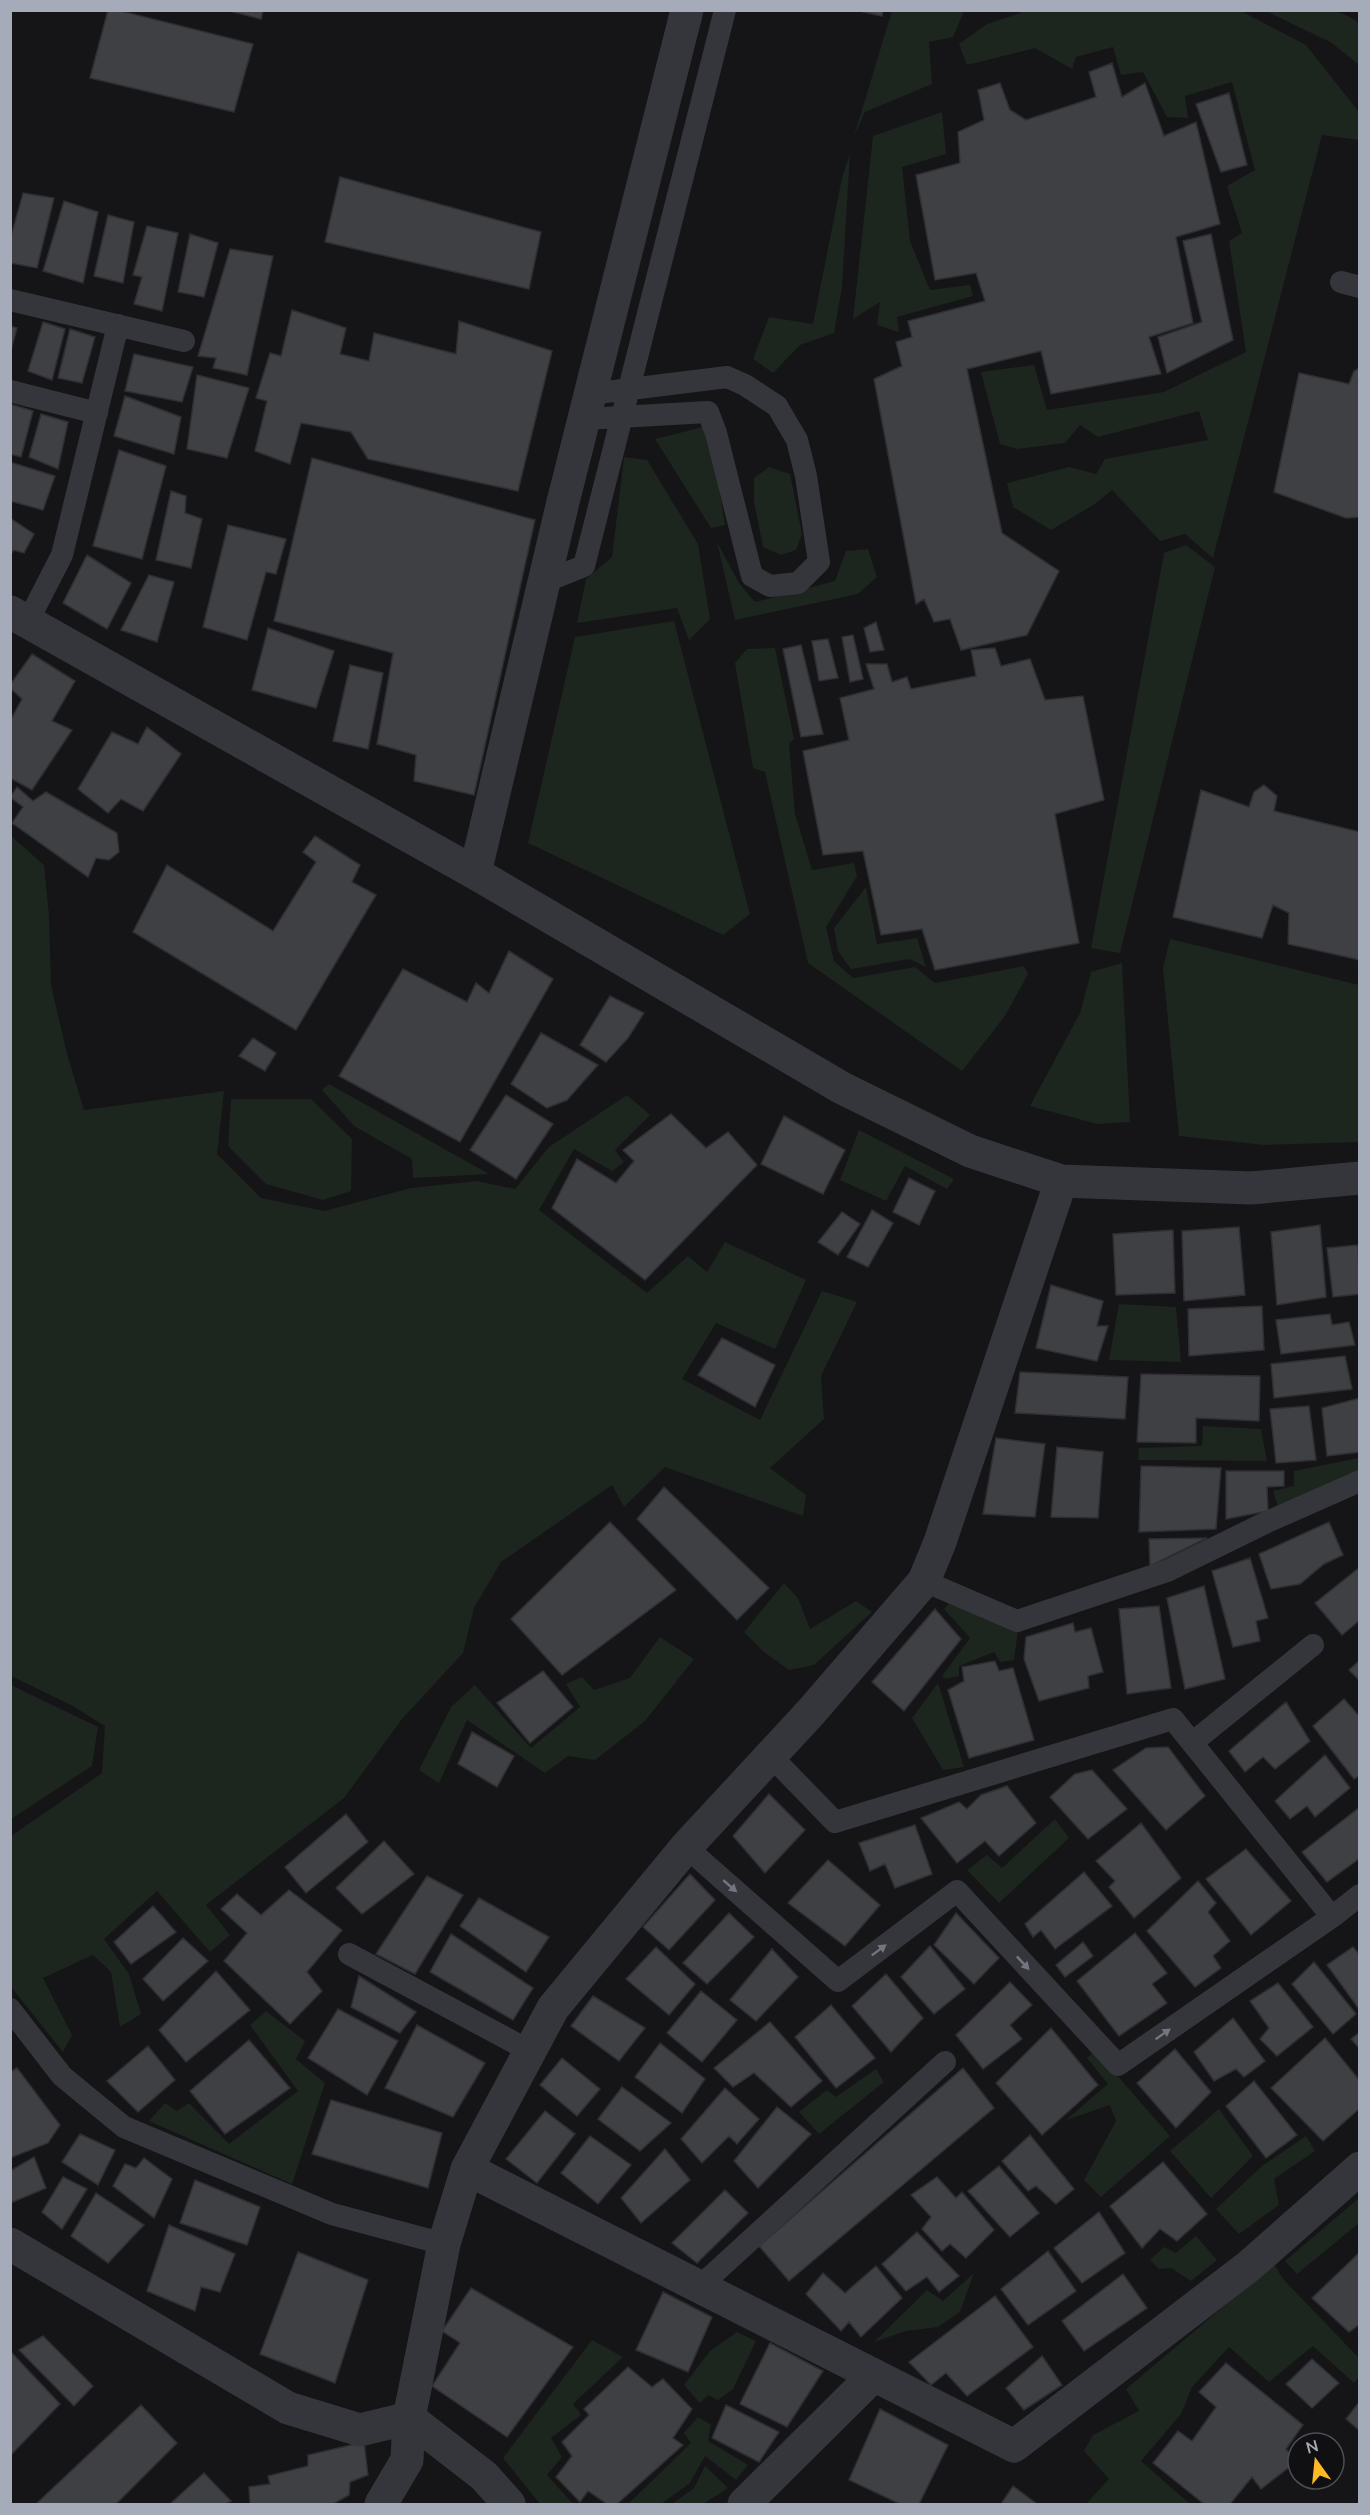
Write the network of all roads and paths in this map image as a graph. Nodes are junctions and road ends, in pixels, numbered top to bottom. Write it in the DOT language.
graph roads {
  1 [pos="687,10"];
  2 [pos="725,10"];
  3 [pos="10,300"];
  4 [pos="118,325"];
  5 [pos="184,341"];
  6 [pos="627,389"];
  7 [pos="10,392"];
  8 [pos="587,406"];
  9 [pos="97,413"];
  10 [pos="620,417"];
  11 [pos="544,582"];
  12 [pos="19,617"];
  13 [pos="475,873"];
  14 [pos="1359,1178"];
  15 [pos="1061,1181"];
  16 [pos="1359,1481"];
  17 [pos="924,1581"];
  18 [pos="1313,1645"];
  19 [pos="1192,1743"];
  20 [pos="770,1755"];
  21 [pos="686,1847"];
  22 [pos="1359,1895"];
  23 [pos="1332,1917"];
  24 [pos="349,1954"];
  25 [pos="10,2009"];
  26 [pos="530,2051"];
  27 [pos="945,2062"];
  28 [pos="1359,2168"];
  29 [pos="467,2169"];
  30 [pos="10,2244"];
  31 [pos="444,2244"];
  32 [pos="699,2287"];
  33 [pos="874,2375"];
  34 [pos="409,2418"];
  35 [pos="381,2505"];
  36 [pos="509,2505"];
  37 [pos="744,2505"];
  1 -- 8 [label="street"];
  2 -- 6 [label="lane"];
  3 -- 4 [label="lane"];
  4 -- 5 [label="lane"];
  4 -- 9 [label="lane"];
  6 -- 8 [label="lane"];
  6 -- 10 [label="lane"];
  6 -- 10 [label="lane"];
  7 -- 9 [label="lane"];
  8 -- 10 [label="lane"];
  8 -- 11 [label="street"];
  9 -- 12 [label="lane"];
  10 -- 11 [label="lane"];
  11 -- 13 [label="street"];
  12 -- 13 [label="street"];
  13 -- 15 [label="street"];
  14 -- 15 [label="street"];
  15 -- 17 [label="street"];
  16 -- 17 [label="lane"];
  17 -- 20 [label="street"];
  18 -- 19 [label="lane"];
  19 -- 20 [label="lane"];
  19 -- 23 [label="lane"];
  20 -- 21 [label="street"];
  21 -- 23 [label="lane, one-way"];
  21 -- 26 [label="street"];
  22 -- 23 [label="lane"];
  24 -- 26 [label="lane"];
  25 -- 31 [label="lane"];
  26 -- 29 [label="street"];
  27 -- 32 [label="lane"];
  28 -- 33 [label="street"];
  29 -- 31 [label="street"];
  29 -- 32 [label="street"];
  30 -- 34 [label="street"];
  31 -- 34 [label="street"];
  32 -- 33 [label="street"];
  33 -- 37 [label="street"];
  34 -- 35 [label="street"];
  34 -- 36 [label="street"];
}
